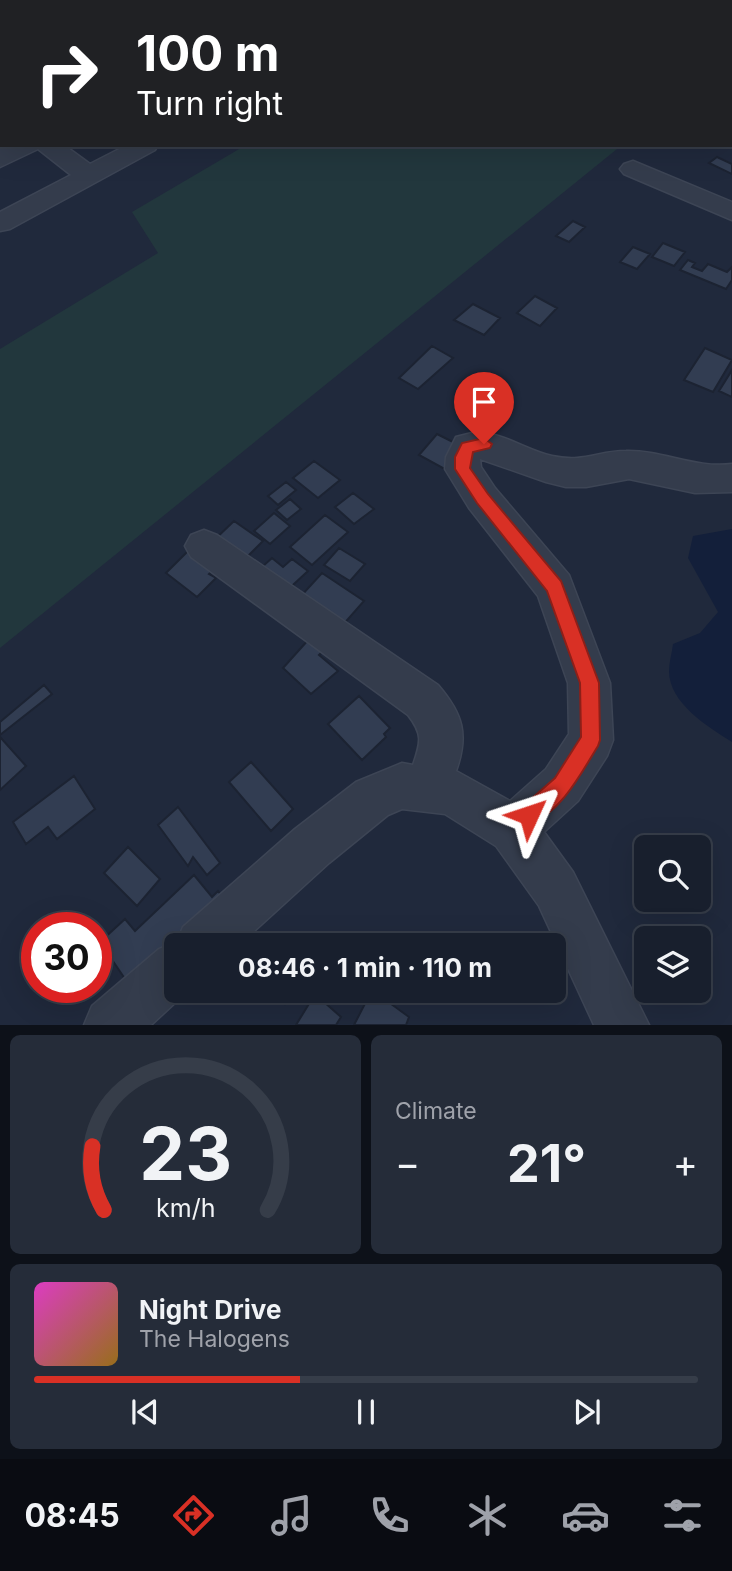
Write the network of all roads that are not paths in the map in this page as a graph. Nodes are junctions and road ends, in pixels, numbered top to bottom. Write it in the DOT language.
graph roads {
  1 [pos="25,147"];
  2 [pos="51,147"];
  3 [pos="142,147"];
  4 [pos="0,159"];
  5 [pos="633,169"];
  6 [pos="88,175"];
  7 [pos="732,212"];
  8 [pos="0,223"];
  9 [pos="732,478"];
  10 [pos="204,545"];
  11 [pos="427,787"];
  12 [pos="513,829"];
  13 [pos="214,933"];
  14 [pos="164,978"];
  15 [pos="111,1025"];
  16 [pos="622,1025"];
  1 -- 4 [label="street"];
  2 -- 6 [label="street"];
  3 -- 6 [label="street"];
  5 -- 7 [label="street"];
  6 -- 8 [label="street"];
  9 -- 12 [label="street"];
  10 -- 11 [label="street"];
  11 -- 12 [label="street"];
  11 -- 13 [label="street"];
  12 -- 16 [label="street"];
  14 -- 15 [label="street"];
}
